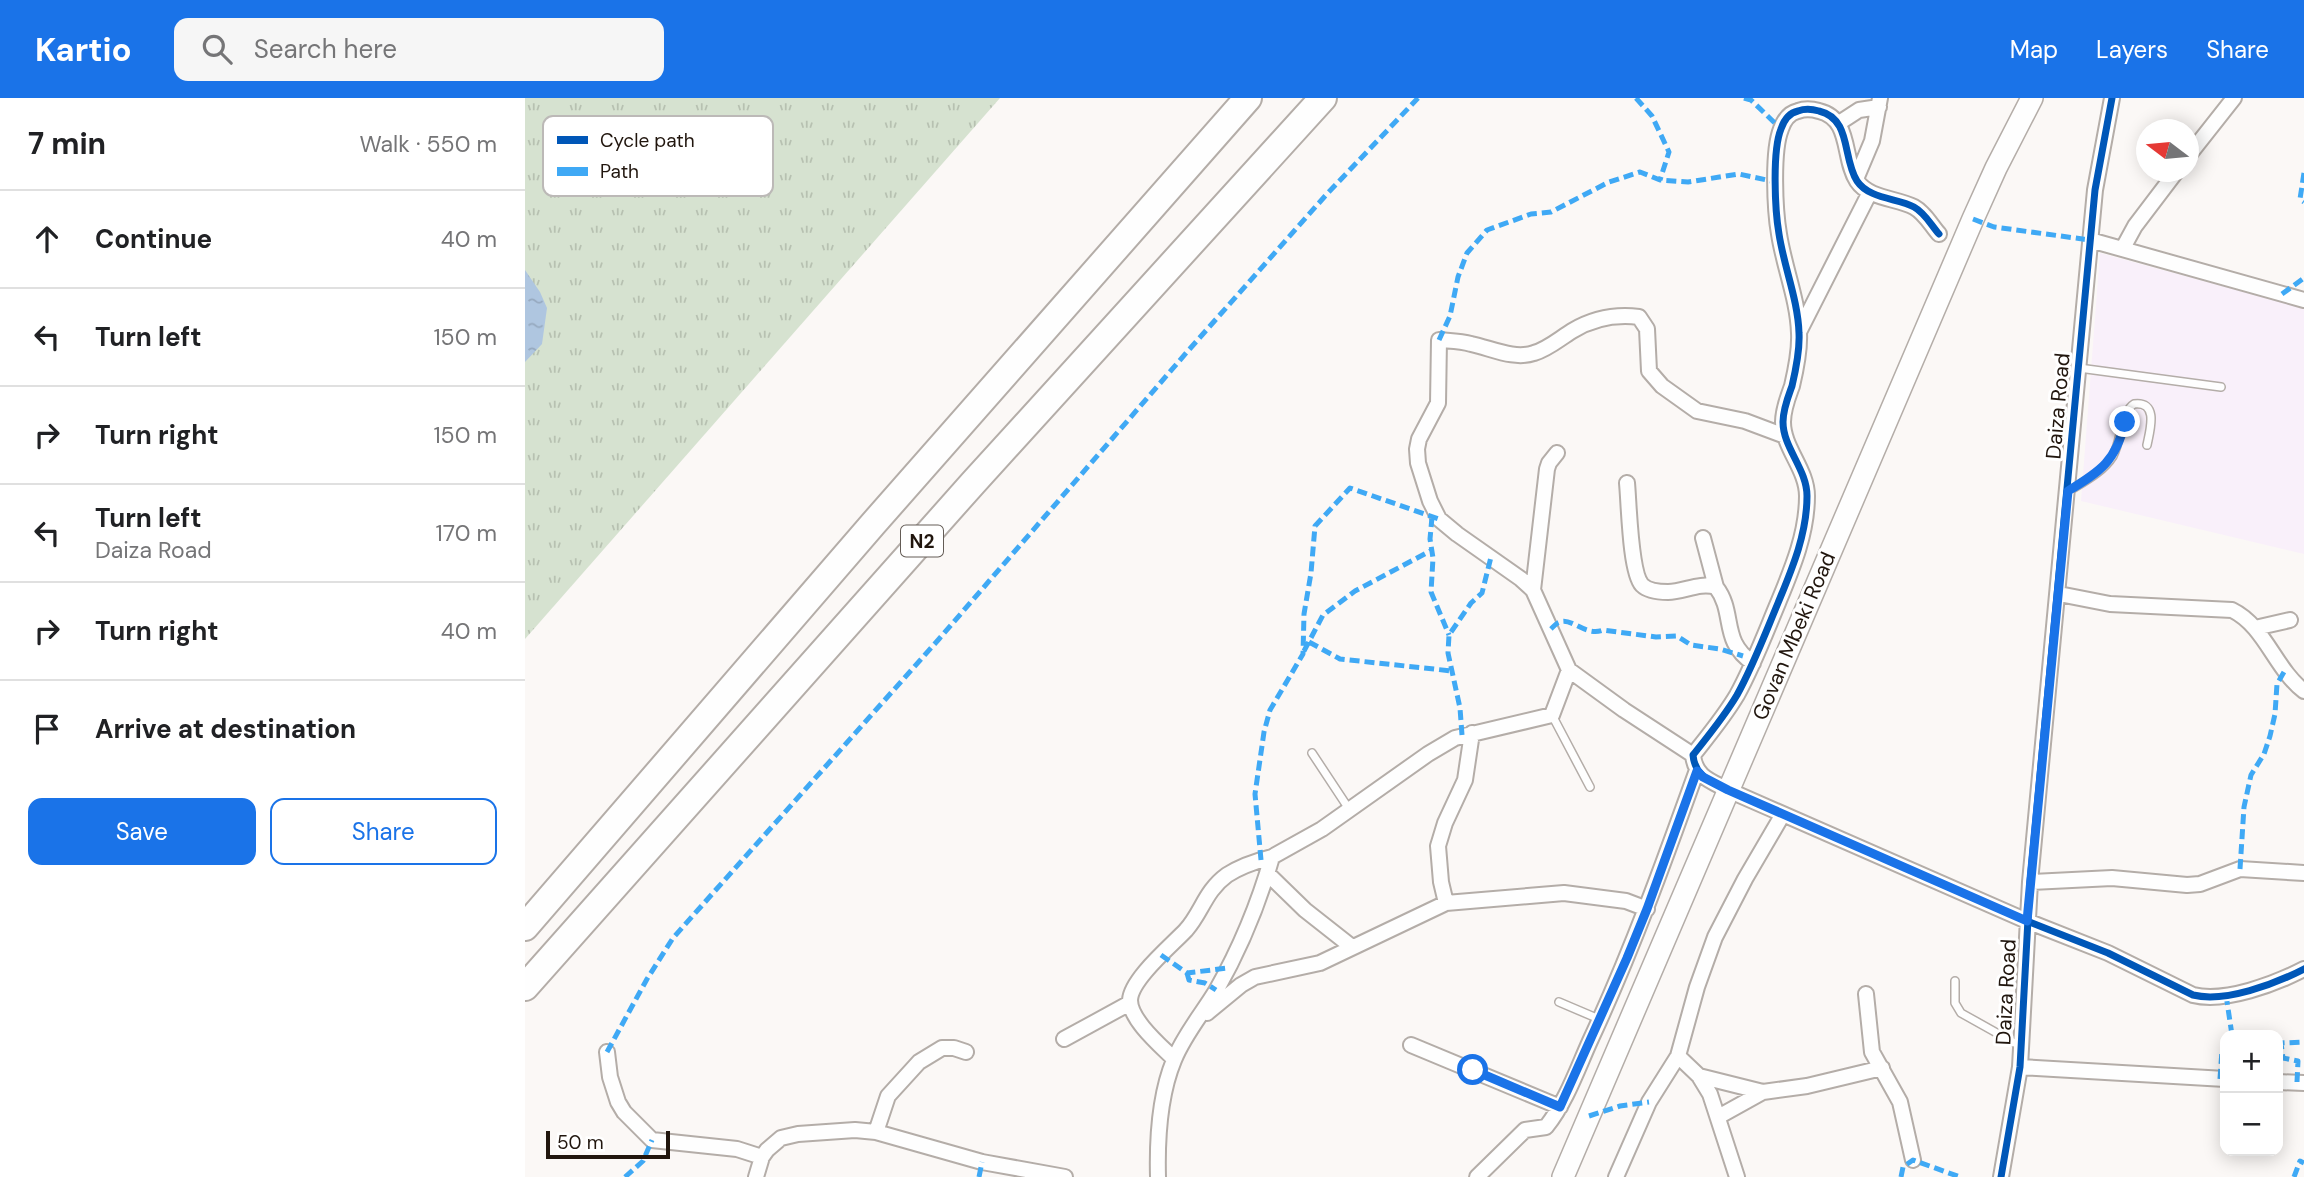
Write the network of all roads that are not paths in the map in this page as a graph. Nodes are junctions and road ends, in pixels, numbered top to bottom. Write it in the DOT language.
graph roads {
  1 [pos="1248,98"];
  2 [pos="1323,98"];
  3 [pos="2032,98"];
  4 [pos="2112,98"];
  5 [pos="2234,98"];
  6 [pos="1879,102"];
  7 [pos="1839,123"];
  8 [pos="2199,142"];
  9 [pos="1856,179"];
  10 [pos="2168,182"];
  11 [pos="1871,192"];
  12 [pos="1939,234"];
  13 [pos="2090,240"];
  14 [pos="2123,248"];
  15 [pos="2304,300"];
  16 [pos="1799,332"];
  17 [pos="2079,368"];
  18 [pos="2221,387"];
  19 [pos="1785,436"];
  20 [pos="2147,445"];
  21 [pos="1557,453"];
  22 [pos="1627,484"];
  23 [pos="2068,491"];
  24 [pos="1703,538"];
  25 [pos="1716,587"];
  26 [pos="1533,590"];
  27 [pos="2059,594"];
  28 [pos="2290,620"];
  29 [pos="2255,628"];
  30 [pos="1753,663"];
  31 [pos="1569,670"];
  32 [pos="2304,691"];
  33 [pos="1552,715"];
  34 [pos="1472,733"];
  35 [pos="1312,753"];
  36 [pos="1693,755"];
  37 [pos="1697,771"];
  38 [pos="1590,787"];
  39 [pos="1728,790"];
  40 [pos="1350,810"];
  41 [pos="1783,814"];
  42 [pos="1272,857"];
  43 [pos="1267,873"];
  44 [pos="2304,873"];
  45 [pos="2030,882"];
  46 [pos="1446,903"];
  47 [pos="1647,909"];
  48 [pos="2027,921"];
  49 [pos="525,927"];
  50 [pos="1352,947"];
  51 [pos="2304,969"];
  52 [pos="1955,981"];
  53 [pos="525,987"];
  54 [pos="1866,994"];
  55 [pos="1559,1002"];
  56 [pos="1131,1003"];
  57 [pos="1600,1020"];
  58 [pos="1197,1022"];
  59 [pos="1064,1039"];
  60 [pos="1411,1045"];
  61 [pos="2021,1046"];
  62 [pos="607,1052"];
  63 [pos="966,1052"];
  64 [pos="1678,1056"];
  65 [pos="1174,1059"];
  66 [pos="2020,1067"];
  67 [pos="1882,1068"];
  68 [pos="1699,1076"];
  69 [pos="2220,1079"];
  70 [pos="2283,1082"];
  71 [pos="2304,1083"];
  72 [pos="1763,1092"];
  73 [pos="1560,1107"];
  74 [pos="1719,1117"];
  75 [pos="876,1132"];
  76 [pos="762,1157"];
  77 [pos="1913,1160"];
  78 [pos="756,1177"];
  79 [pos="1065,1177"];
  80 [pos="1158,1177"];
  81 [pos="1477,1177"];
  82 [pos="1563,1177"];
  83 [pos="1616,1177"];
  84 [pos="1737,1177"];
  85 [pos="2001,1177"];
  1 -- 49 [label="highway, N2"];
  2 -- 53 [label="highway, N2"];
  3 -- 39 [label="main road, Govan Mbeki Road"];
  4 -- 13 [label="street, Daiza Road"];
  5 -- 8 [label="street"];
  6 -- 7 [label="street"];
  6 -- 9 [label="street"];
  7 -- 9 [label="street"];
  7 -- 16 [label="street"];
  9 -- 11 [label="street"];
  10 -- 14 [label="street"];
  11 -- 12 [label="street"];
  11 -- 16 [label="street"];
  13 -- 14 [label="street"];
  13 -- 17 [label="street, Daiza Road"];
  14 -- 15 [label="street"];
  16 -- 19 [label="street"];
  17 -- 18 [label="lane"];
  17 -- 23 [label="street, Daiza Road"];
  19 -- 26 [label="street"];
  19 -- 30 [label="street"];
  20 -- 23 [label="lane"];
  21 -- 26 [label="street"];
  22 -- 25 [label="street"];
  23 -- 27 [label="street, Daiza Road"];
  24 -- 25 [label="street"];
  25 -- 30 [label="street"];
  26 -- 31 [label="street"];
  27 -- 29 [label="street"];
  27 -- 45 [label="street, Daiza Road"];
  28 -- 29 [label="street"];
  29 -- 32 [label="street"];
  30 -- 36 [label="street"];
  31 -- 33 [label="street"];
  31 -- 36 [label="street"];
  33 -- 34 [label="street"];
  33 -- 38 [label="lane"];
  34 -- 40 [label="street"];
  34 -- 46 [label="street"];
  35 -- 40 [label="lane"];
  36 -- 37 [label="street"];
  37 -- 39 [label="street"];
  37 -- 47 [label="street"];
  39 -- 41 [label="street"];
  39 -- 82 [label="main road, Govan Mbeki Road"];
  40 -- 42 [label="street"];
  41 -- 48 [label="street"];
  41 -- 64 [label="street"];
  42 -- 43 [label="street"];
  42 -- 56 [label="street"];
  43 -- 50 [label="street"];
  43 -- 58 [label="street"];
  44 -- 45 [label="street"];
  45 -- 48 [label="street, Daiza Road"];
  46 -- 47 [label="street"];
  46 -- 50 [label="street"];
  47 -- 57 [label="street"];
  48 -- 51 [label="street"];
  48 -- 61 [label="street, Daiza Road"];
  50 -- 58 [label="street"];
  52 -- 61 [label="lane"];
  54 -- 67 [label="street"];
  55 -- 57 [label="lane"];
  56 -- 59 [label="street"];
  56 -- 65 [label="street"];
  57 -- 73 [label="street"];
  58 -- 65 [label="street"];
  60 -- 73 [label="street"];
  61 -- 66 [label="street, Daiza Road"];
  62 -- 76 [label="street"];
  63 -- 75 [label="street"];
  64 -- 68 [label="street"];
  64 -- 83 [label="street"];
  65 -- 80 [label="street"];
  66 -- 69 [label="street"];
  66 -- 85 [label="street, Daiza Road"];
  67 -- 72 [label="street"];
  67 -- 77 [label="street"];
  68 -- 72 [label="street"];
  68 -- 74 [label="street"];
  70 -- 71 [label="street"];
  72 -- 74 [label="street"];
  73 -- 81 [label="street"];
  74 -- 84 [label="street"];
  75 -- 76 [label="street"];
  75 -- 79 [label="street"];
  76 -- 78 [label="street"];
}
